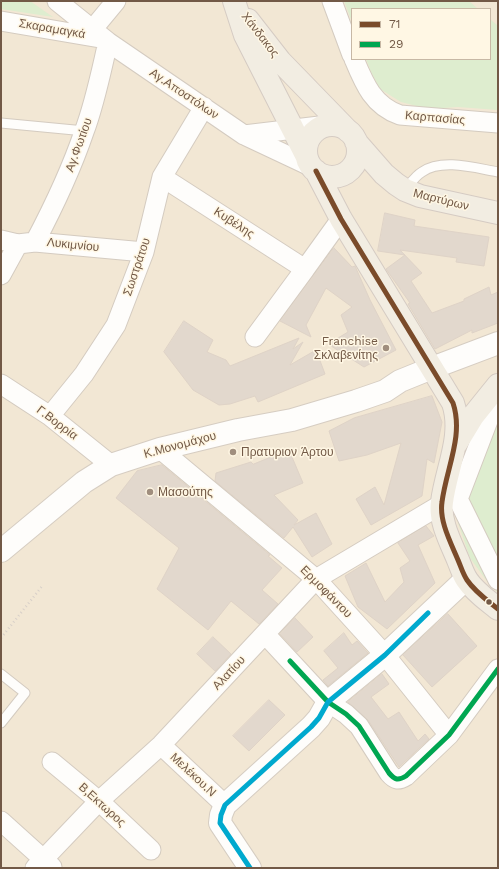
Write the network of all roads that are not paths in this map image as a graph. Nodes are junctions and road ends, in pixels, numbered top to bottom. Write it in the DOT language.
graph roads {
  1 [pos="57,1"];
  2 [pos="116,1"];
  3 [pos="332,1"];
  4 [pos="239,2"];
  5 [pos="1,20"];
  6 [pos="101,37"];
  7 [pos="351,52"];
  8 [pos="354,60"];
  9 [pos="204,108"];
  10 [pos="1,123"];
  11 [pos="498,123"];
  12 [pos="293,129"];
  13 [pos="85,131"];
  14 [pos="344,133"];
  15 [pos="244,135"];
  16 [pos="311,164"];
  17 [pos="498,172"];
  18 [pos="162,177"];
  19 [pos="405,190"];
  20 [pos="498,213"];
  21 [pos="341,219"];
  22 [pos="18,242"];
  23 [pos="144,252"];
  24 [pos="305,269"];
  25 [pos="1,275"];
  26 [pos="255,337"];
  27 [pos="498,343"];
  28 [pos="435,374"];
  29 [pos="1,384"];
  30 [pos="498,385"];
  31 [pos="498,412"];
  32 [pos="50,416"];
  33 [pos="183,443"];
  34 [pos="455,447"];
  35 [pos="160,449"];
  36 [pos="111,465"];
  37 [pos="183,468"];
  38 [pos="442,504"];
  39 [pos="1,551"];
  40 [pos="316,579"];
  41 [pos="466,579"];
  42 [pos="498,580"];
  43 [pos="498,609"];
  44 [pos="265,634"];
  45 [pos="385,655"];
  46 [pos="498,669"];
  47 [pos="1,674"];
  48 [pos="328,702"];
  49 [pos="1,723"];
  50 [pos="449,735"];
  51 [pos="161,745"];
  52 [pos="52,762"];
  53 [pos="99,802"];
  54 [pos="225,805"];
  55 [pos="1,821"];
  56 [pos="151,850"];
  57 [pos="44,865"];
  58 [pos="247,867"];
  1 -- 6 [label="street, Αγ.Αποστόλων"];
  2 -- 6 [label="street"];
  3 -- 7 [label="street"];
  4 -- 12 [label="main road, Χάνδακος"];
  4 -- 14 [label="main road, Χάνδακος"];
  5 -- 6 [label="street, Σκαραμαγκά"];
  6 -- 9 [label="street, Αγ.Αποστόλων"];
  6 -- 13 [label="street, Αγ.Φωτίου"];
  8 -- 11 [label="street, Καρπασίας"];
  9 -- 15 [label="street, Αγ.Αποστόλων"];
  9 -- 18 [label="street, Σωστράτου"];
  10 -- 13 [label="lane"];
  12 -- 14 [label="street"];
  12 -- 15 [label="street"];
  12 -- 16 [label="main road, Χάνδακος"];
  13 -- 22 [label="street, Αγ.Φωτίου"];
  14 -- 16 [label="main road"];
  14 -- 16 [label="main road"];
  14 -- 19 [label="main road, Μαρτύρων"];
  15 -- 16 [label="street, Αγ.Αποστόλων"];
  16 -- 21 [label="main road, Χάνδακος"];
  17 -- 19 [label="lane"];
  18 -- 23 [label="street, Σωστράτου"];
  18 -- 24 [label="street, Κυβέλης"];
  19 -- 20 [label="main road, Μαρτύρων"];
  21 -- 24 [label="street"];
  21 -- 28 [label="main road, Χάνδακος"];
  22 -- 23 [label="street, Λυκιμνίου"];
  22 -- 25 [label="street, Αγ.Φωτίου"];
  23 -- 32 [label="street, Σωστράτου"];
  24 -- 26 [label="street"];
  27 -- 28 [label="main road, Κ.Μονομάχου"];
  28 -- 33 [label="main road, Κ.Μονομάχου"];
  28 -- 34 [label="main road, Χάνδακος"];
  29 -- 32 [label="street, Γ.Βορρία"];
  30 -- 34 [label="main road"];
  31 -- 42 [label="street"];
  32 -- 36 [label="street, Γ.Βορρία"];
  33 -- 35 [label="main road, Κ.Μονομάχου"];
  33 -- 37 [label="street"];
  34 -- 38 [label="main road"];
  35 -- 36 [label="main road, Κ.Μονομάχου"];
  35 -- 37 [label="street, Ερμοφάντου"];
  36 -- 39 [label="main road, Κ.Μονομάχου"];
  37 -- 40 [label="street, Ερμοφάντου"];
  38 -- 40 [label="street, Αλατίου"];
  38 -- 41 [label="main road"];
  40 -- 44 [label="street, Αλατίου"];
  40 -- 45 [label="street, Ερμοφάντου"];
  41 -- 43 [label="main road"];
  41 -- 45 [label="main road"];
  44 -- 48 [label="street"];
  44 -- 51 [label="street, Αλατίου"];
  45 -- 48 [label="main road"];
  45 -- 50 [label="street, Ερμοφάντου"];
  46 -- 50 [label="street"];
  47 -- 49 [label="lane"];
  48 -- 50 [label="street"];
  48 -- 54 [label="main road"];
  51 -- 53 [label="street, Αλατίου"];
  51 -- 54 [label="street, Μελέκου.Ν"];
  52 -- 53 [label="street, Β,Εκτωρος"];
  53 -- 56 [label="street, Β,Εκτωρος"];
  53 -- 57 [label="street, Αλατίου"];
  54 -- 58 [label="main road"];
  55 -- 57 [label="street"];
}
